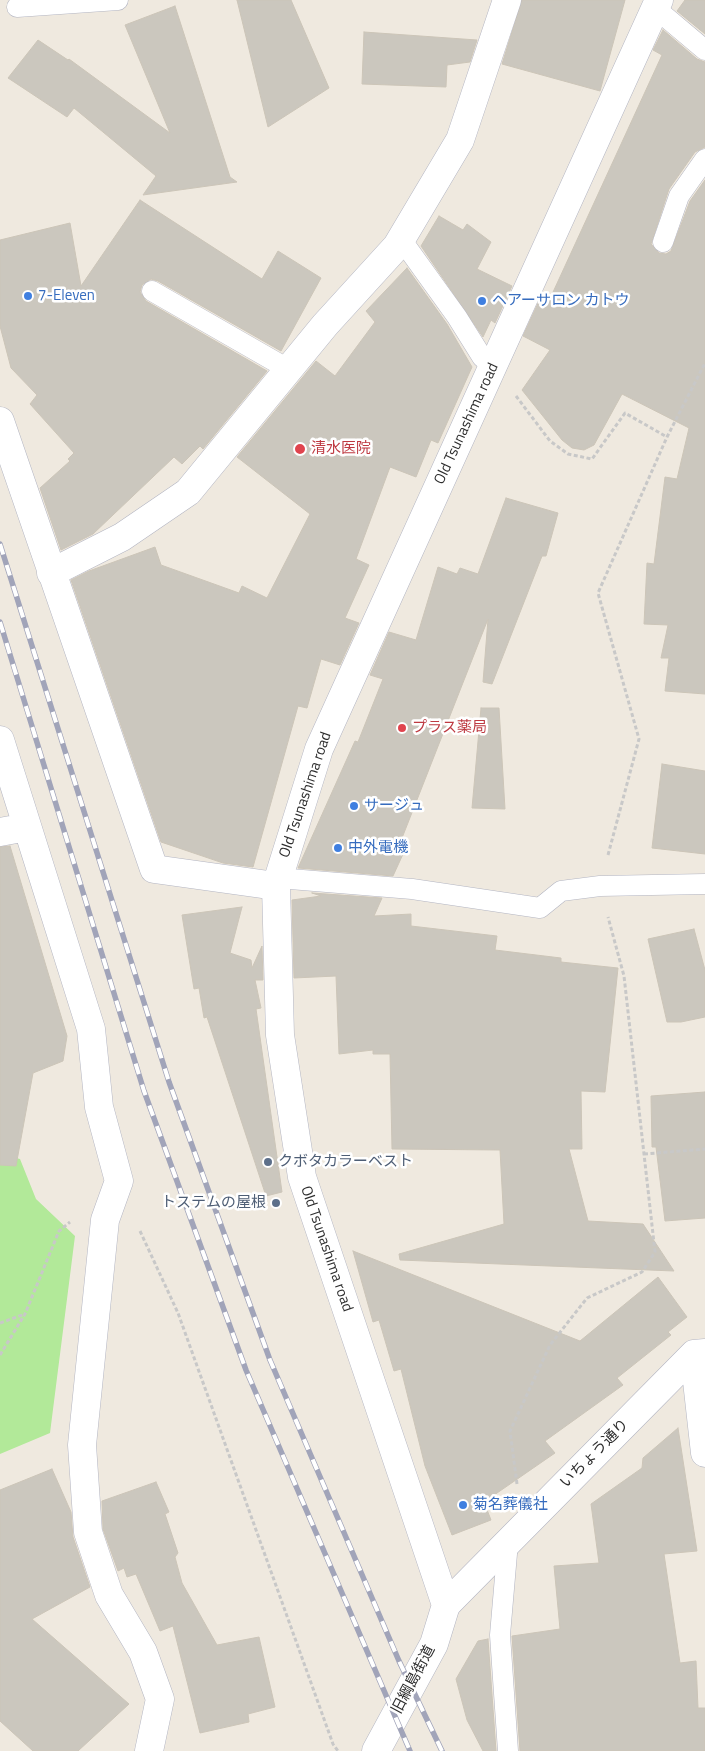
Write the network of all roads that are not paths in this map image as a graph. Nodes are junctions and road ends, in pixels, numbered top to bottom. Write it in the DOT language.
graph roads {
  1 [pos="118,0"];
  2 [pos="500,3"];
  3 [pos="657,4"];
  4 [pos="17,7"];
  5 [pos="705,50"];
  6 [pos="705,159"];
  7 [pos="401,239"];
  8 [pos="663,242"];
  9 [pos="152,291"];
  10 [pos="493,366"];
  11 [pos="288,369"];
  12 [pos="0,421"];
  13 [pos="51,573"];
  14 [pos="0,740"];
  15 [pos="27,827"];
  16 [pos="0,832"];
  17 [pos="277,882"];
  18 [pos="705,884"];
  19 [pos="699,1353"];
  20 [pos="705,1453"];
  21 [pos="516,1534"];
  22 [pos="446,1605"];
  23 [pos="149,1751"];
  24 [pos="376,1751"];
  25 [pos="508,1751"];
  1 -- 4 [label="lane"];
  2 -- 7 [label="street"];
  3 -- 5 [label="lane"];
  3 -- 10 [label="street, Old Tsunashima road"];
  6 -- 8 [label="lane"];
  7 -- 10 [label="lane"];
  7 -- 11 [label="street"];
  9 -- 11 [label="lane"];
  10 -- 17 [label="street, Old Tsunashima road"];
  11 -- 13 [label="street"];
  12 -- 13 [label="street"];
  13 -- 17 [label="street"];
  14 -- 15 [label="street"];
  15 -- 16 [label="street"];
  15 -- 23 [label="street"];
  17 -- 18 [label="lane"];
  17 -- 22 [label="street, Old Tsunashima road"];
  19 -- 20 [label="street"];
  19 -- 21 [label="street, いちょう通り"];
  21 -- 22 [label="street, いちょう通り"];
  21 -- 25 [label="lane"];
  22 -- 24 [label="street, 旧綱島街道"];
}
